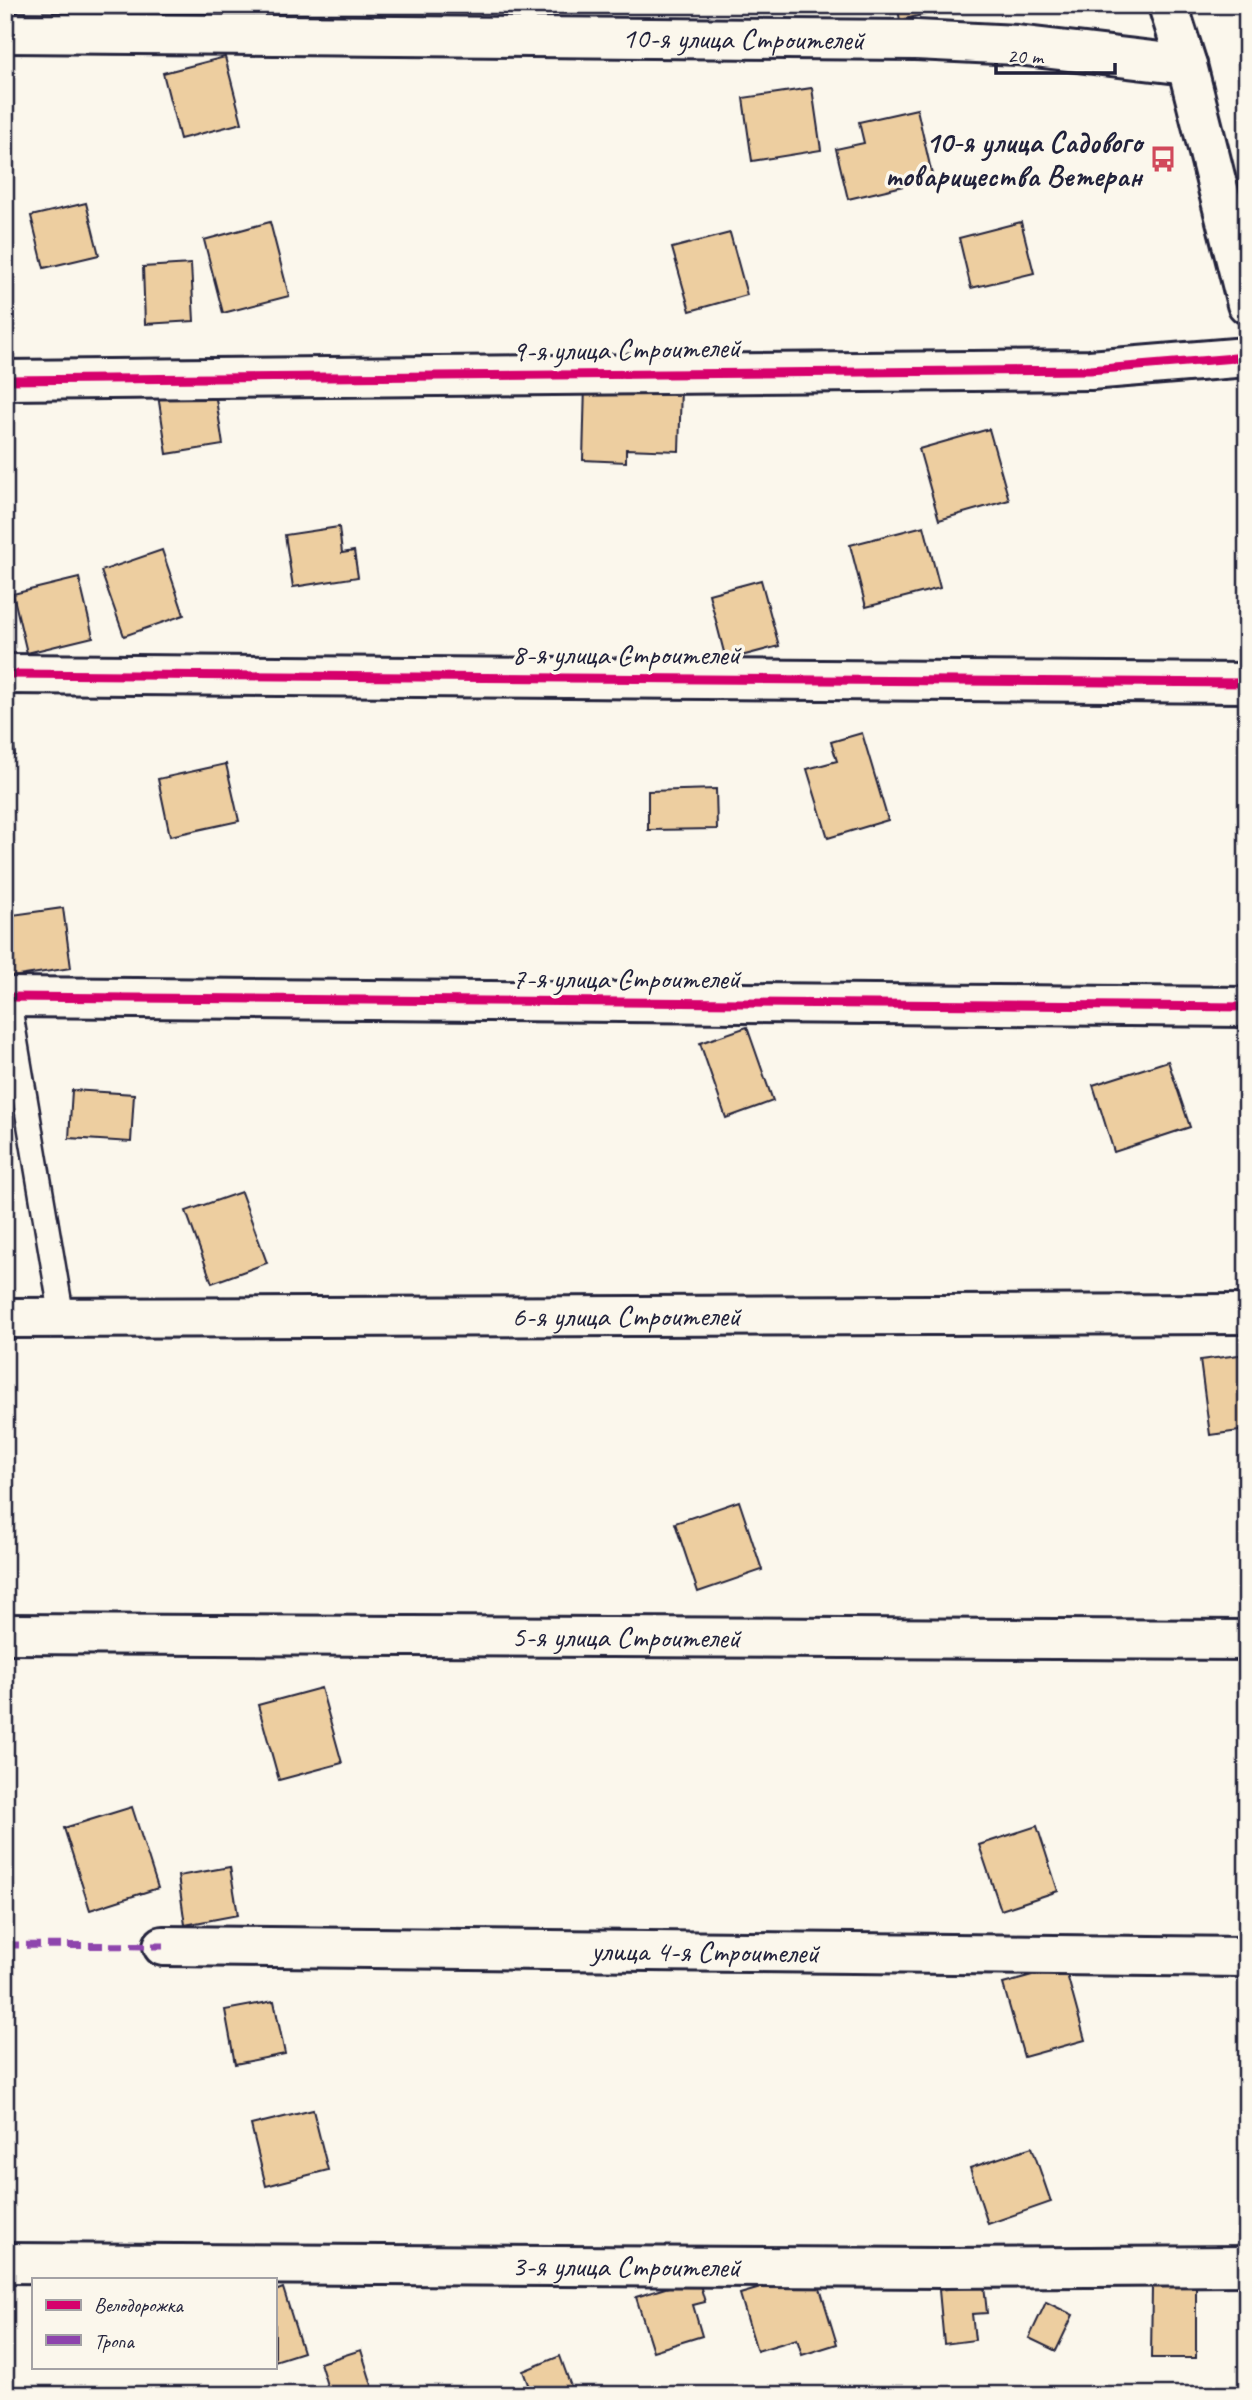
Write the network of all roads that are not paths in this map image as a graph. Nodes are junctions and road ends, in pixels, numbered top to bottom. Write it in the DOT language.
graph roads {
  1 [pos="1168,5"];
  2 [pos="5,33"];
  3 [pos="1187,65"];
  4 [pos="1247,304"];
  5 [pos="1247,357"];
  6 [pos="5,380"];
  7 [pos="5,674"];
  8 [pos="1247,683"];
  9 [pos="7,997"];
  10 [pos="1247,1007"];
  11 [pos="1247,1314"];
  12 [pos="62,1317"];
  13 [pos="5,1318"];
  14 [pos="5,1634"];
  15 [pos="1247,1640"];
  16 [pos="163,1946"];
  17 [pos="1247,1957"];
  18 [pos="5,2263"];
  19 [pos="1247,2266"];
  1 -- 3 [label="street"];
  2 -- 3 [label="street, 10-я улица Строителей"];
  3 -- 4 [label="street"];
  5 -- 6 [label="street, 9-я улица Строителей"];
  7 -- 8 [label="street, 8-я улица Строителей"];
  9 -- 10 [label="street, 7-я улица Строителей"];
  9 -- 12 [label="lane"];
  11 -- 12 [label="street, 6-я улица Строителей"];
  12 -- 13 [label="street, 6-я улица Строителей"];
  14 -- 15 [label="street, 5-я улица Строителей"];
  16 -- 17 [label="street, улица 4-я Строителей"];
  18 -- 19 [label="street, 3-я улица Строителей"];
}
